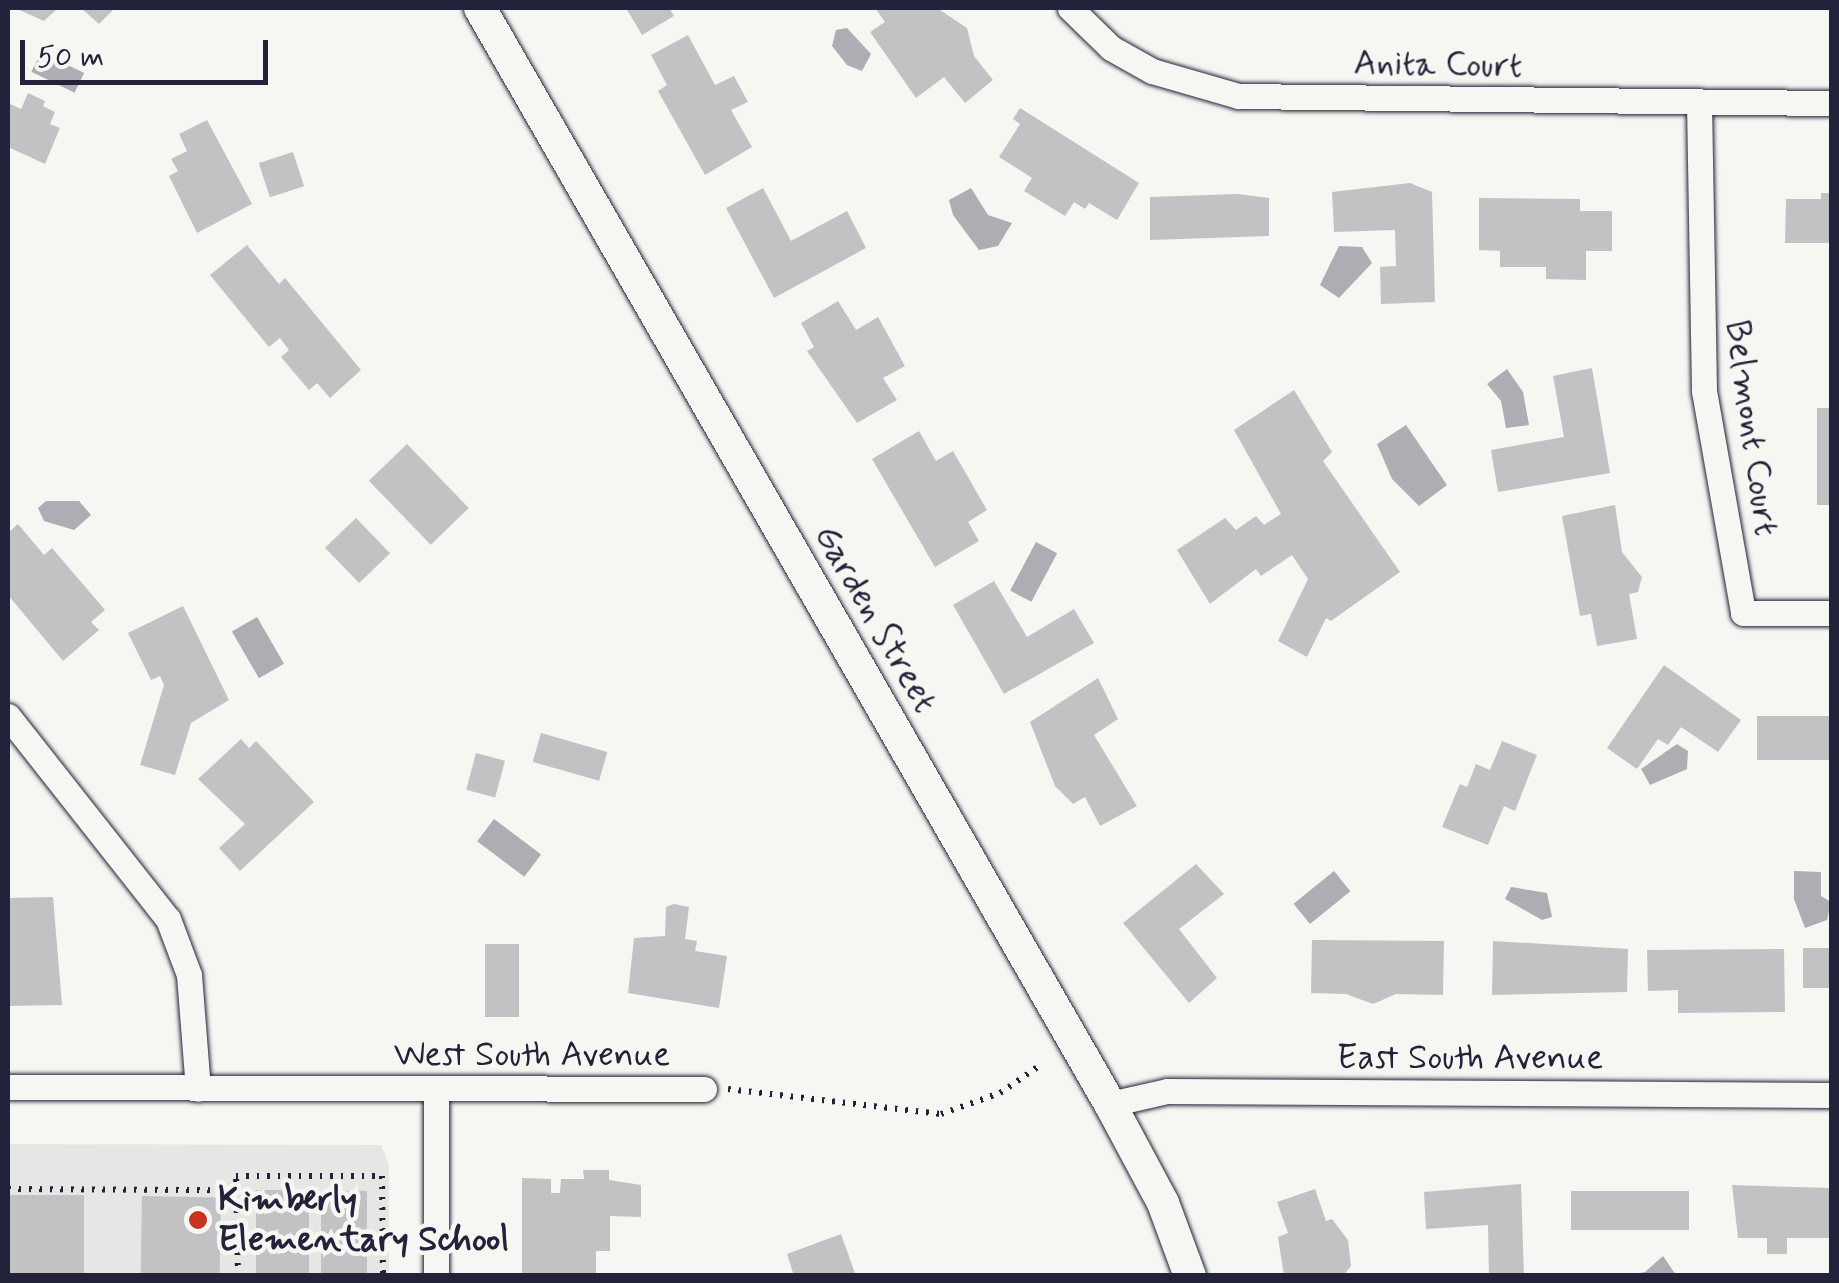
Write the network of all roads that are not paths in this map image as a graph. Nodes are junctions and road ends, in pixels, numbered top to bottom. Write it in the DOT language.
graph roads {
  1 [pos="480,8"];
  2 [pos="1070,8"];
  3 [pos="1699,103"];
  4 [pos="1832,103"];
  5 [pos="1832,613"];
  6 [pos="8,716"];
  7 [pos="8,1088"];
  8 [pos="198,1089"];
  9 [pos="704,1089"];
  10 [pos="436,1092"];
  11 [pos="1832,1095"];
  12 [pos="1110,1104"];
  13 [pos="436,1276"];
  14 [pos="1190,1276"];
  1 -- 12 [label="street, Garden Street"];
  2 -- 3 [label="street, Anita Court"];
  3 -- 4 [label="street, Anita Court"];
  3 -- 5 [label="street, Belmont Court"];
  6 -- 8 [label="street"];
  7 -- 8 [label="street, West South Avenue"];
  8 -- 10 [label="street, West South Avenue"];
  9 -- 10 [label="street, West South Avenue"];
  10 -- 13 [label="street"];
  11 -- 12 [label="street, East South Avenue"];
  12 -- 14 [label="street, Garden Street"];
}
